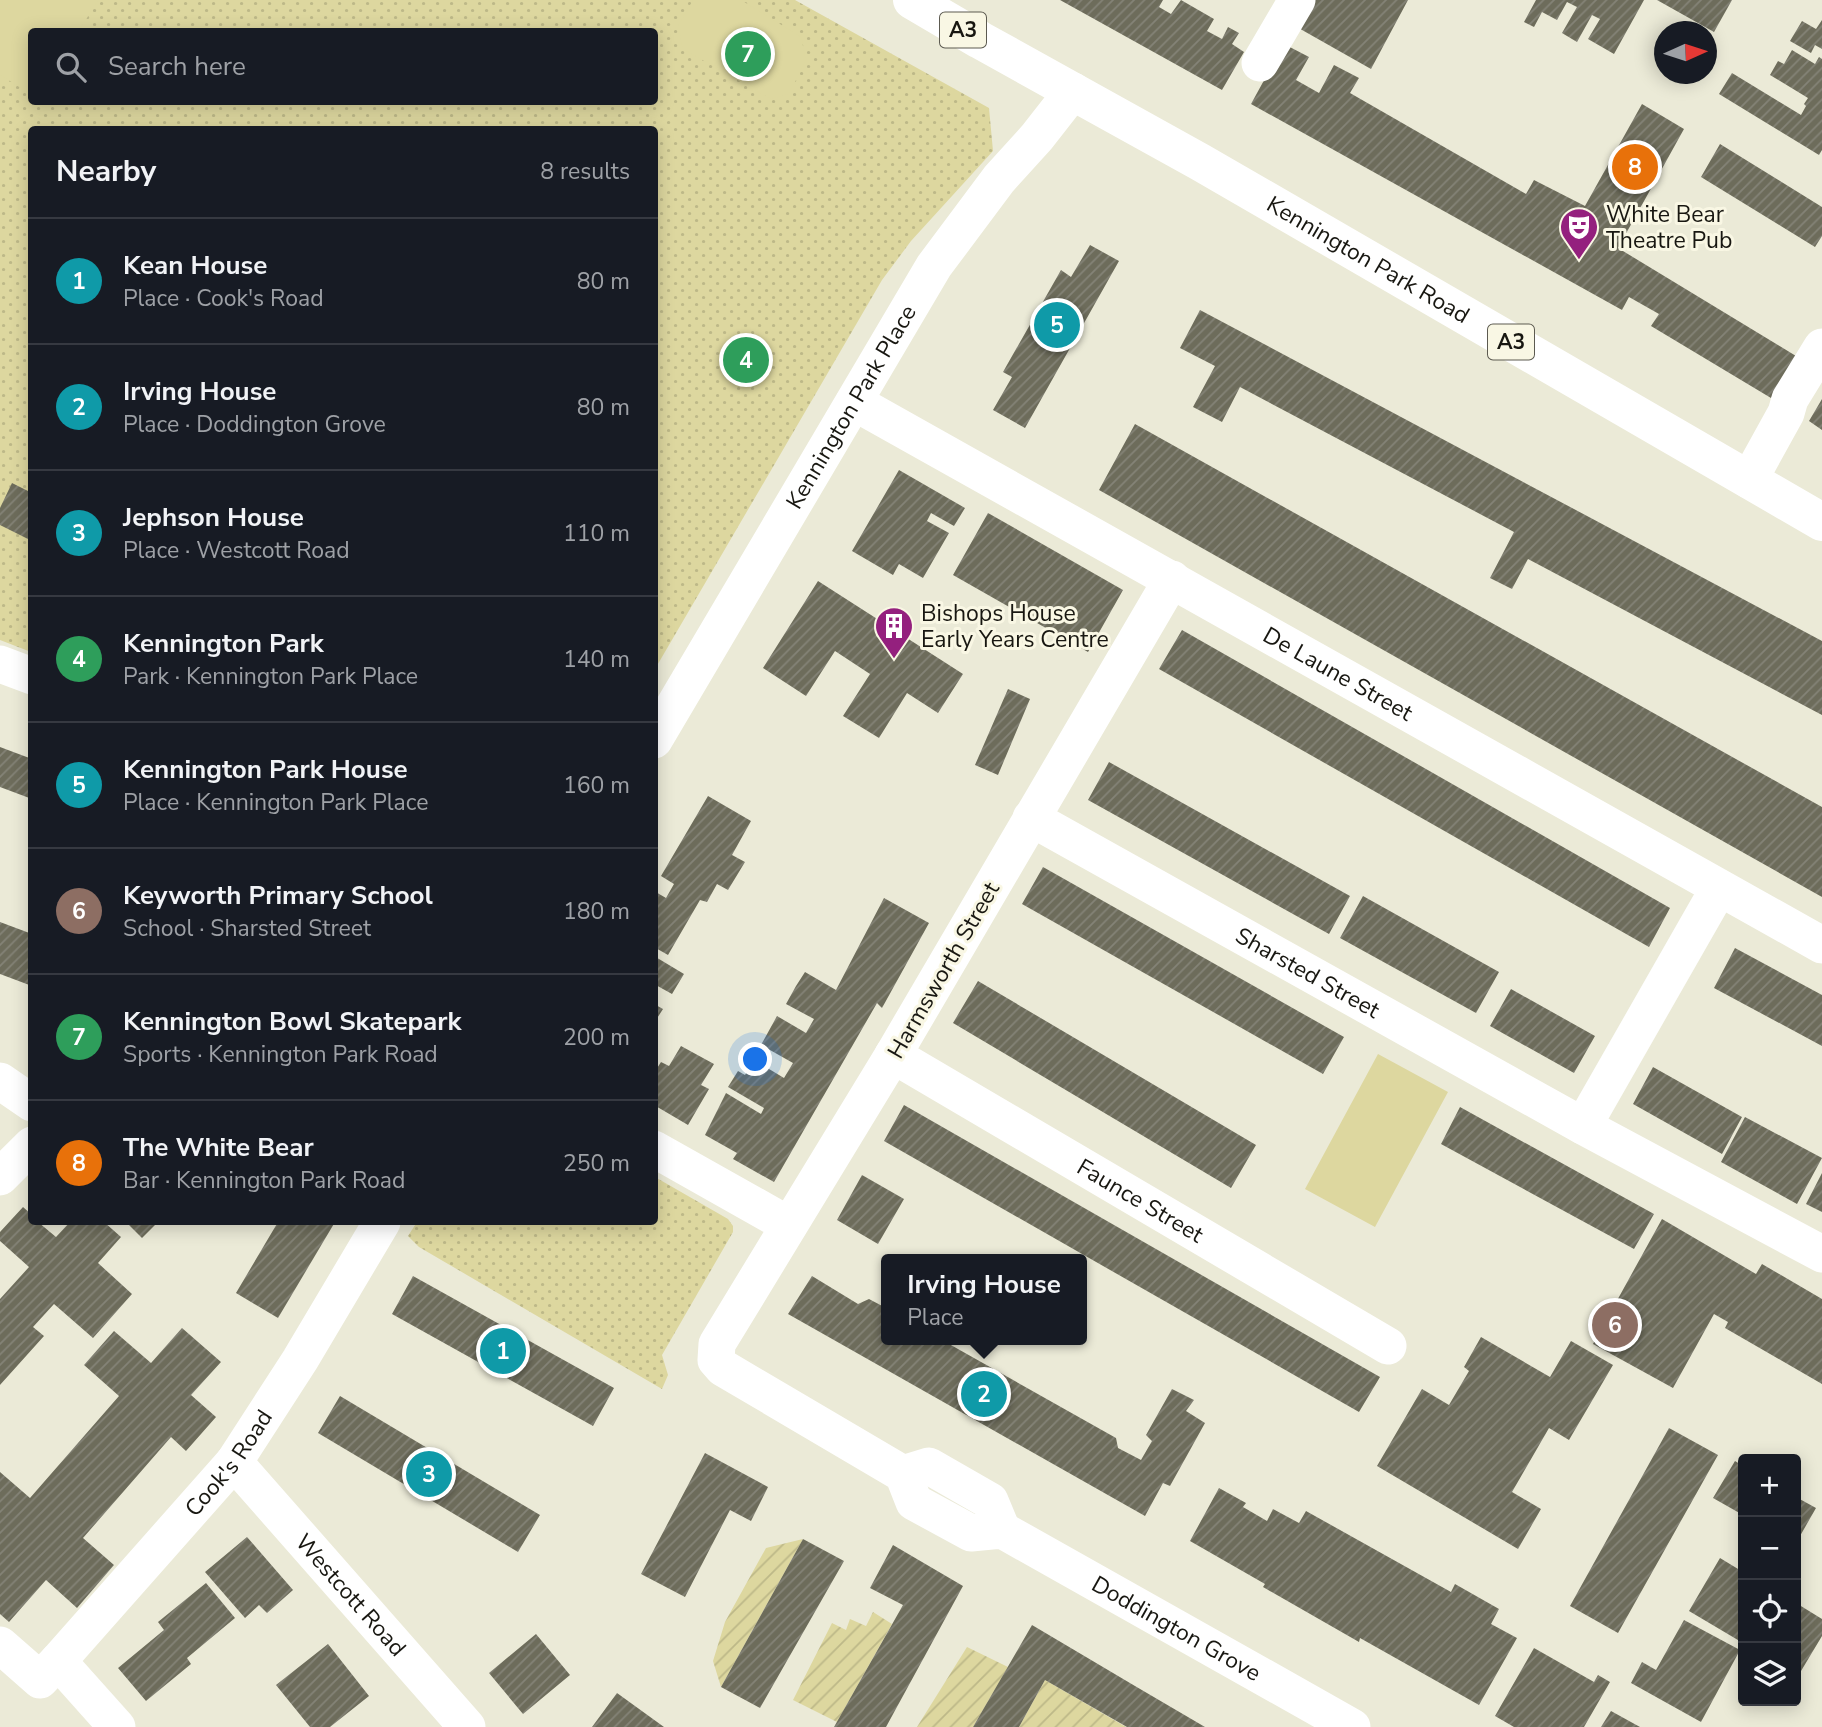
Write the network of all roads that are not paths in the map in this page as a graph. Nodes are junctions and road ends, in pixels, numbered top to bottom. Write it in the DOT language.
graph roads {
  1 [pos="912,0"];
  2 [pos="1297,0"];
  3 [pos="1259,63"];
  4 [pos="1073,90"];
  5 [pos="1822,347"];
  6 [pos="854,402"];
  7 [pos="1749,480"];
  8 [pos="1822,522"];
  9 [pos="1172,579"];
  10 [pos="0,664"];
  11 [pos="28,674"];
  12 [pos="658,733"];
  13 [pos="1031,818"];
  14 [pos="1719,888"];
  15 [pos="1822,945"];
  16 [pos="893,1055"];
  17 [pos="0,1081"];
  18 [pos="28,1100"];
  19 [pos="1583,1126"];
  20 [pos="28,1149"];
  21 [pos="658,1151"];
  22 [pos="0,1177"];
  23 [pos="380,1225"];
  24 [pos="789,1225"];
  25 [pos="1822,1254"];
  26 [pos="1388,1346"];
  27 [pos="716,1360"];
  28 [pos="234,1462"];
  29 [pos="0,1645"];
  30 [pos="49,1670"];
  31 [pos="117,1727"];
  32 [pos="467,1727"];
  33 [pos="1352,1727"];
  1 -- 4 [label="highway, Kennington Park Road / A3"];
  2 -- 3 [label="street"];
  4 -- 6 [label="street, Kennington Park Place"];
  4 -- 7 [label="highway, Kennington Park Road / A3"];
  5 -- 7 [label="street"];
  6 -- 9 [label="street, De Laune Street"];
  6 -- 12 [label="street, Kennington Park Place"];
  7 -- 8 [label="highway, Kennington Park Road / A3"];
  9 -- 13 [label="street, Harmsworth Street"];
  9 -- 14 [label="street, De Laune Street"];
  10 -- 11 [label="street"];
  13 -- 16 [label="street, Harmsworth Street"];
  13 -- 19 [label="street, Sharsted Street"];
  14 -- 15 [label="street, De Laune Street"];
  14 -- 19 [label="street"];
  16 -- 24 [label="street, Harmsworth Street"];
  16 -- 26 [label="street, Faunce Street"];
  17 -- 18 [label="street"];
  19 -- 25 [label="street, Sharsted Street"];
  20 -- 22 [label="street"];
  21 -- 24 [label="street"];
  23 -- 28 [label="street, Cook's Road"];
  24 -- 27 [label="street, Harmsworth Street"];
  27 -- 33 [label="street, Doddington Grove"];
  28 -- 30 [label="street, Cook's Road"];
  28 -- 32 [label="street, Westcott Road"];
  29 -- 30 [label="street"];
  30 -- 31 [label="street"];
}
